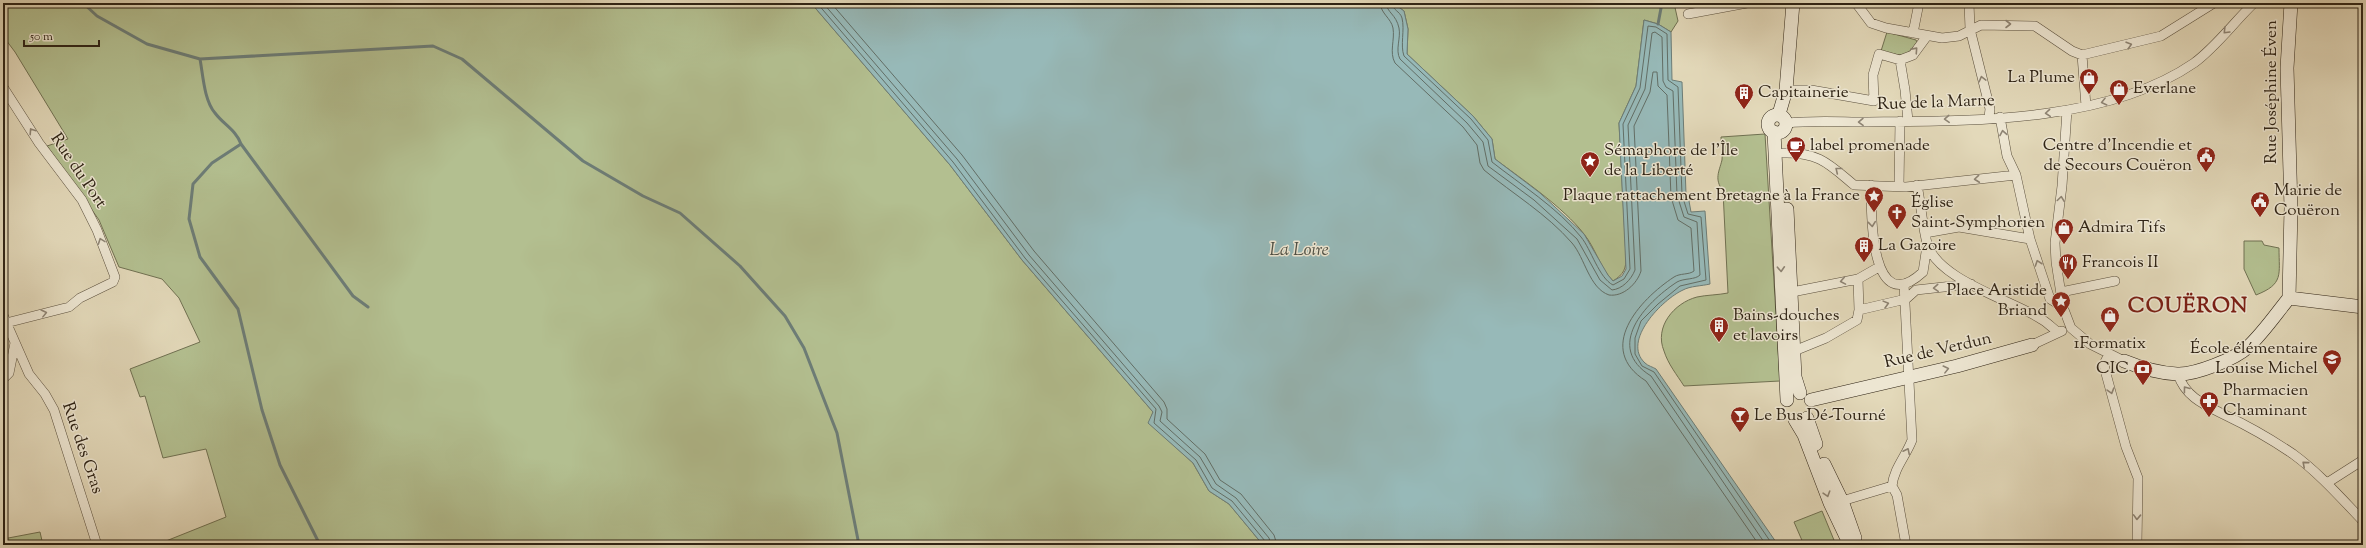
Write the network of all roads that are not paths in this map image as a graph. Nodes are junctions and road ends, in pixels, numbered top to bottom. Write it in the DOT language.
graph roads {
  1 [pos="1747,3"];
  2 [pos="1919,3"];
  3 [pos="1969,3"];
  4 [pos="2214,3"];
  5 [pos="2254,3"];
  6 [pos="1793,4"];
  7 [pos="2290,4"];
  8 [pos="1861,5"];
  9 [pos="1688,14"];
  10 [pos="1970,30"];
  11 [pos="1913,33"];
  12 [pos="1927,36"];
  13 [pos="2082,55"];
  14 [pos="1900,60"];
  15 [pos="3,86"];
  16 [pos="1785,94"];
  17 [pos="2086,106"];
  18 [pos="2067,110"];
  19 [pos="1989,117"];
  20 [pos="2000,117"];
  21 [pos="1904,121"];
  22 [pos="1780,125"];
  23 [pos="1783,152"];
  24 [pos="2016,175"];
  25 [pos="1871,185"];
  26 [pos="1918,185"];
  27 [pos="1903,186"];
  28 [pos="1926,233"];
  29 [pos="2030,239"];
  30 [pos="1927,243"];
  31 [pos="1879,267"];
  32 [pos="1858,279"];
  33 [pos="2115,281"];
  34 [pos="1904,284"];
  35 [pos="1971,284"];
  36 [pos="1792,292"];
  37 [pos="2061,292"];
  38 [pos="2289,298"];
  39 [pos="1906,299"];
  40 [pos="2063,307"];
  41 [pos="2363,307"];
  42 [pos="1859,310"];
  43 [pos="4,318"];
  44 [pos="2071,328"];
  45 [pos="2058,332"];
  46 [pos="15,343"];
  47 [pos="2032,345"];
  48 [pos="1794,351"];
  49 [pos="2109,354"];
  50 [pos="2124,361"];
  51 [pos="2178,374"];
  52 [pos="1908,378"];
  53 [pos="3,379"];
  54 [pos="1805,397"];
  55 [pos="1787,400"];
  56 [pos="1801,419"];
  57 [pos="2363,460"];
  58 [pos="2327,483"];
  59 [pos="1892,486"];
  60 [pos="1842,501"];
  61 [pos="2363,521"];
  62 [pos="96,545"];
  63 [pos="1850,545"];
  64 [pos="1858,545"];
  65 [pos="1906,545"];
  66 [pos="2137,545"];
  1 -- 9 [label="street"];
  2 -- 11 [label="street"];
  3 -- 10 [label="street"];
  13 -- 4 [label="street, one-way"];
  5 -- 17 [label="street, Rue de la Marne, one-way"];
  6 -- 16 [label="main road"];
  7 -- 38 [label="main road, Rue Joséphine Éven"];
  8 -- 11 [label="street"];
  10 -- 12 [label="street"];
  10 -- 13 [label="street, one-way"];
  19 -- 10 [label="street, one-way"];
  11 -- 12 [label="street"];
  14 -- 12 [label="street, one-way"];
  13 -- 17 [label="street"];
  14 -- 16 [label="street"];
  14 -- 21 [label="street"];
  43 -- 15 [label="street, Rue du Port, one-way"];
  16 -- 22 [label="main road"];
  17 -- 18 [label="street, Rue de la Marne"];
  18 -- 20 [label="street, Rue de la Marne, one-way"];
  37 -- 18 [label="street, one-way"];
  19 -- 20 [label="street, Rue de la Marne"];
  19 -- 21 [label="street, Rue de la Marne, one-way"];
  24 -- 20 [label="street, one-way"];
  21 -- 22 [label="street, Rue de la Marne, one-way"];
  21 -- 27 [label="street"];
  22 -- 23 [label="main road"];
  22 -- 55 [label="main road, one-way"];
  25 -- 23 [label="street, one-way"];
  23 -- 36 [label="main road"];
  24 -- 26 [label="street, one-way"];
  24 -- 29 [label="street"];
  25 -- 27 [label="street"];
  25 -- 31 [label="street, one-way"];
  26 -- 27 [label="street"];
  26 -- 28 [label="street"];
  28 -- 29 [label="street"];
  28 -- 30 [label="street"];
  40 -- 29 [label="street, one-way"];
  30 -- 34 [label="street"];
  30 -- 35 [label="street"];
  31 -- 32 [label="street"];
  31 -- 34 [label="street"];
  32 -- 36 [label="street, one-way"];
  32 -- 42 [label="street"];
  33 -- 37 [label="street"];
  34 -- 39 [label="street"];
  35 -- 39 [label="street, one-way"];
  35 -- 45 [label="street"];
  36 -- 48 [label="main road"];
  37 -- 40 [label="street"];
  38 -- 41 [label="main road"];
  38 -- 51 [label="main road"];
  42 -- 39 [label="street, one-way"];
  39 -- 52 [label="street"];
  40 -- 44 [label="street"];
  42 -- 48 [label="street"];
  43 -- 46 [label="street, Rue des Gras"];
  44 -- 45 [label="street, Rue de Verdun"];
  44 -- 49 [label="street"];
  45 -- 47 [label="street, Rue de Verdun"];
  46 -- 53 [label="street"];
  46 -- 62 [label="street, Rue des Gras"];
  52 -- 47 [label="main road, Rue de Verdun, one-way"];
  48 -- 54 [label="main road"];
  49 -- 50 [label="street"];
  49 -- 66 [label="street, one-way"];
  50 -- 51 [label="main road"];
  58 -- 51 [label="street, one-way"];
  52 -- 54 [label="main road, Rue de Verdun"];
  59 -- 52 [label="street, one-way"];
  54 -- 55 [label="main road"];
  54 -- 56 [label="main road"];
  55 -- 56 [label="main road"];
  56 -- 60 [label="main road"];
  56 -- 63 [label="main road, one-way"];
  57 -- 58 [label="street"];
  58 -- 61 [label="street"];
  59 -- 60 [label="street"];
  59 -- 65 [label="street"];
  60 -- 64 [label="main road"];
}
